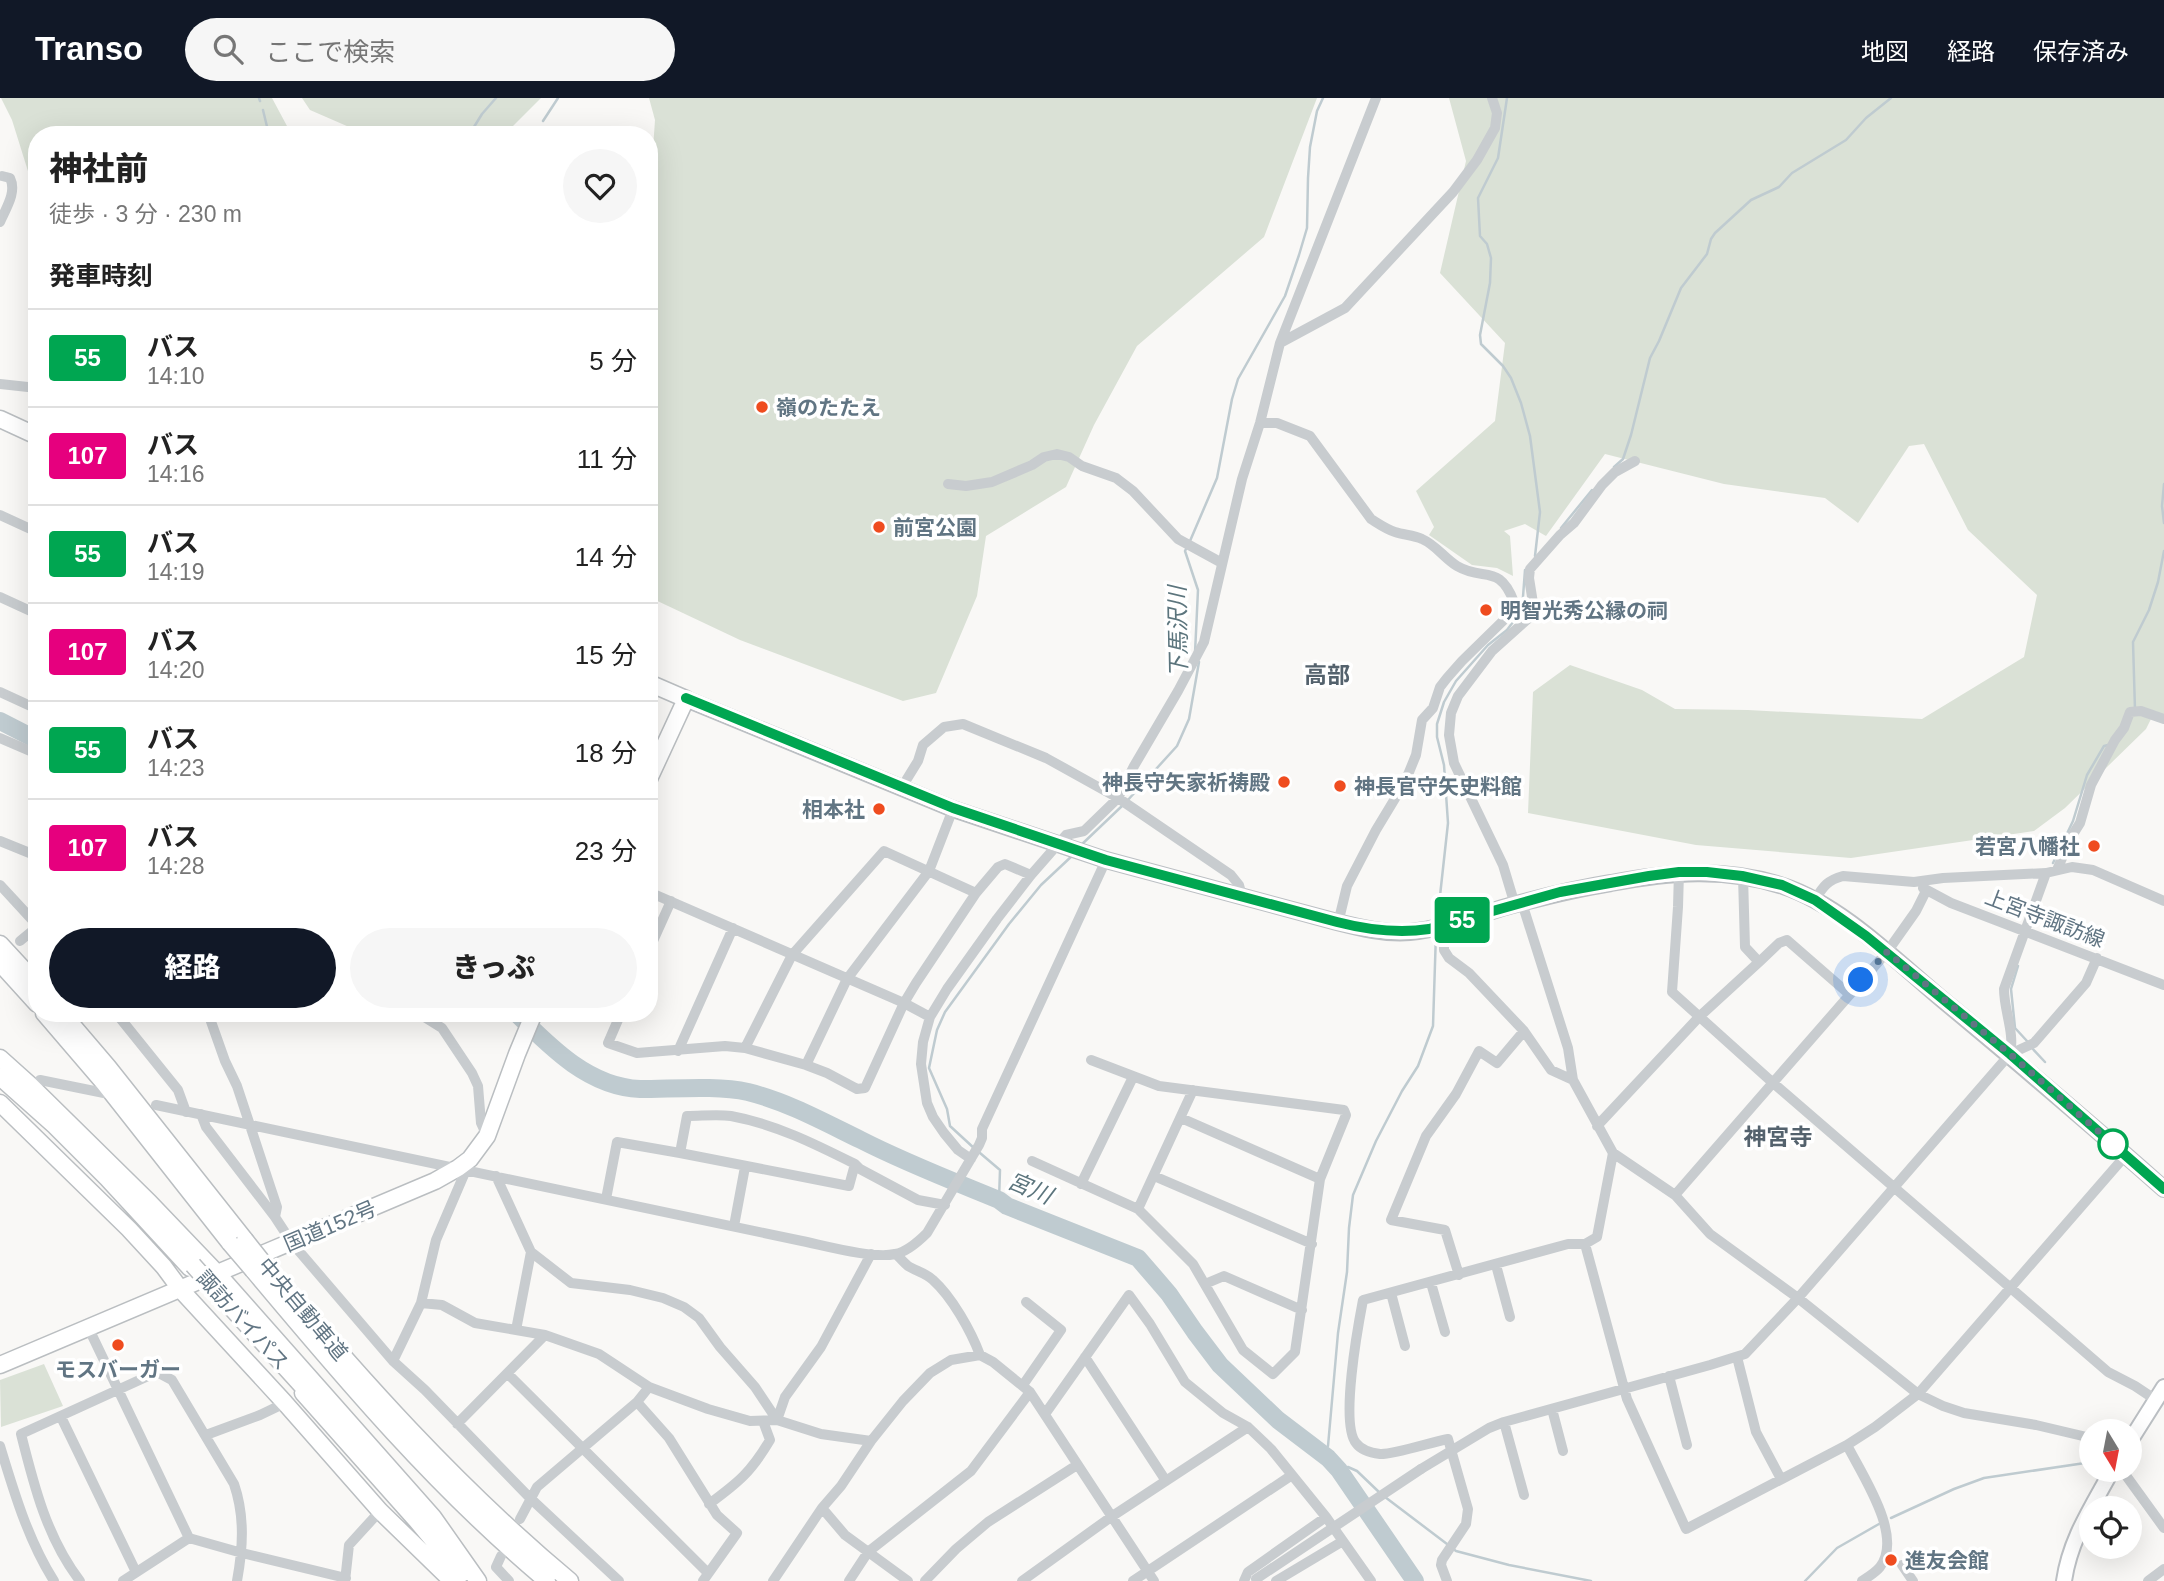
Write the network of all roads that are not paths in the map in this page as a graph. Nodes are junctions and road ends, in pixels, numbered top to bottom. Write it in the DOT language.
graph roads {
  1 [pos="1376,98"];
  2 [pos="1492,98"];
  3 [pos="2,176"];
  4 [pos="0,222"];
  5 [pos="1280,343"];
  6 [pos="0,384"];
  7 [pos="28,387"];
  8 [pos="0,419"];
  9 [pos="1260,423"];
  10 [pos="28,432"];
  11 [pos="1635,461"];
  12 [pos="948,484"];
  13 [pos="0,515"];
  14 [pos="28,528"];
  15 [pos="1222,563"];
  16 [pos="0,597"];
  17 [pos="1524,603"];
  18 [pos="28,610"];
  19 [pos="658,687"];
  20 [pos="0,692"];
  21 [pos="686,698"];
  22 [pos="28,705"];
  23 [pos="1441,711"];
  24 [pos="2164,719"];
  25 [pos="0,737"];
  26 [pos="28,750"];
  27 [pos="658,759"];
  28 [pos="902,787"];
  29 [pos="1123,802"];
  30 [pos="953,808"];
  31 [pos="0,841"];
  32 [pos="1065,846"];
  33 [pos="28,852"];
  34 [pos="1106,860"];
  35 [pos="2057,870"];
  36 [pos="929,871"];
  37 [pos="1679,872"];
  38 [pos="2046,873"];
  39 [pos="1031,875"];
  40 [pos="1742,876"];
  41 [pos="1914,882"];
  42 [pos="0,885"];
  43 [pos="1926,891"];
  44 [pos="976,893"];
  45 [pos="658,896"];
  46 [pos="1242,896"];
  47 [pos="1815,900"];
  48 [pos="671,901"];
  49 [pos="2164,901"];
  50 [pos="1518,904"];
  51 [pos="28,916"];
  52 [pos="1337,922"];
  53 [pos="1439,927"];
  54 [pos="733,928"];
  55 [pos="658,930"];
  56 [pos="2024,931"];
  57 [pos="28,934"];
  58 [pos="20,941"];
  59 [pos="0,944"];
  60 [pos="1887,952"];
  61 [pos="792,955"];
  62 [pos="2097,958"];
  63 [pos="1759,962"];
  64 [pos="0,963"];
  65 [pos="28,974"];
  66 [pos="847,979"];
  67 [pos="2164,985"];
  68 [pos="28,994"];
  69 [pos="1849,994"];
  70 [pos="904,1003"];
  71 [pos="930,1017"];
  72 [pos="1699,1017"];
  73 [pos="52,1022"];
  74 [pos="70,1022"];
  75 [pos="123,1022"];
  76 [pos="211,1022"];
  77 [pos="432,1022"];
  78 [pos="531,1022"];
  79 [pos="617,1022"];
  80 [pos="1524,1031"];
  81 [pos="745,1048"];
  82 [pos="678,1051"];
  83 [pos="2010,1054"];
  84 [pos="0,1058"];
  85 [pos="1091,1060"];
  86 [pos="806,1065"];
  87 [pos="0,1071"];
  88 [pos="0,1077"];
  89 [pos="1133,1077"];
  90 [pos="40,1080"];
  91 [pos="1573,1080"];
  92 [pos="1772,1082"];
  93 [pos="1193,1090"];
  94 [pos="104,1093"];
  95 [pos="0,1103"];
  96 [pos="156,1105"];
  97 [pos="186,1112"];
  98 [pos="201,1114"];
  99 [pos="1181,1118"];
  100 [pos="249,1124"];
  101 [pos="1597,1126"];
  102 [pos="487,1136"];
  103 [pos="680,1153"];
  104 [pos="1613,1153"];
  105 [pos="2126,1155"];
  106 [pos="971,1159"];
  107 [pos="1032,1161"];
  108 [pos="855,1164"];
  109 [pos="745,1167"];
  110 [pos="462,1169"];
  111 [pos="496,1176"];
  112 [pos="1154,1176"];
  113 [pos="1320,1180"];
  114 [pos="1081,1184"];
  115 [pos="1894,1186"];
  116 [pos="2164,1189"];
  117 [pos="1675,1195"];
  118 [pos="606,1199"];
  119 [pos="946,1202"];
  120 [pos="1138,1209"];
  121 [pos="275,1217"];
  122 [pos="734,1226"];
  123 [pos="238,1241"];
  124 [pos="292,1243"];
  125 [pos="1312,1244"];
  126 [pos="1585,1244"];
  127 [pos="531,1252"];
  128 [pos="871,1254"];
  129 [pos="896,1254"];
  130 [pos="1496,1265"];
  131 [pos="191,1267"];
  132 [pos="258,1267"];
  133 [pos="216,1273"];
  134 [pos="1460,1275"];
  135 [pos="1431,1283"];
  136 [pos="1205,1284"];
  137 [pos="2011,1288"];
  138 [pos="181,1290"];
  139 [pos="216,1293"];
  140 [pos="1391,1293"];
  141 [pos="1798,1298"];
  142 [pos="1026,1302"];
  143 [pos="421,1303"];
  144 [pos="1302,1310"];
  145 [pos="1510,1317"];
  146 [pos="89,1329"];
  147 [pos="516,1330"];
  148 [pos="1445,1332"];
  149 [pos="545,1335"];
  150 [pos="1405,1346"];
  151 [pos="980,1355"];
  152 [pos="1085,1357"];
  153 [pos="1737,1357"];
  154 [pos="393,1361"];
  155 [pos="0,1365"];
  156 [pos="508,1374"];
  157 [pos="1669,1376"];
  158 [pos="649,1387"];
  159 [pos="1624,1388"];
  160 [pos="1027,1389"];
  161 [pos="120,1391"];
  162 [pos="2161,1391"];
  163 [pos="1918,1394"];
  164 [pos="637,1402"];
  165 [pos="285,1403"];
  166 [pos="1552,1409"];
  167 [pos="1045,1414"];
  168 [pos="61,1418"];
  169 [pos="777,1420"];
  170 [pos="763,1421"];
  171 [pos="1504,1422"];
  172 [pos="2142,1422"];
  173 [pos="457,1424"];
  174 [pos="1248,1427"];
  175 [pos="206,1435"];
  176 [pos="2079,1435"];
  177 [pos="872,1441"];
  178 [pos="1847,1445"];
  179 [pos="0,1446"];
  180 [pos="1687,1446"];
  181 [pos="582,1448"];
  182 [pos="1452,1449"];
  183 [pos="1563,1451"];
  184 [pos="1077,1465"];
  185 [pos="1292,1475"];
  186 [pos="1782,1479"];
  187 [pos="1166,1481"];
  188 [pos="2105,1482"];
  189 [pos="2131,1482"];
  190 [pos="1524,1495"];
  191 [pos="530,1498"];
  192 [pos="709,1504"];
  193 [pos="822,1508"];
  194 [pos="380,1511"];
  195 [pos="1111,1517"];
  196 [pos="1326,1517"];
  197 [pos="520,1519"];
  198 [pos="2164,1528"];
  199 [pos="189,1538"];
  200 [pos="1343,1541"];
  201 [pos="868,1552"];
  202 [pos="242,1553"];
  203 [pos="501,1556"];
  204 [pos="1902,1564"];
  205 [pos="2164,1569"];
  206 [pos="136,1572"];
  207 [pos="1150,1576"];
  208 [pos="706,1577"];
  209 [pos="345,1580"];
  210 [pos="1255,1580"];
  211 [pos="54,1581"];
  212 [pos="80,1581"];
  213 [pos="123,1581"];
  214 [pos="237,1581"];
  215 [pos="452,1581"];
  216 [pos="467,1581"];
  217 [pos="473,1581"];
  218 [pos="478,1581"];
  219 [pos="509,1581"];
  220 [pos="547,1581"];
  221 [pos="570,1581"];
  222 [pos="619,1581"];
  223 [pos="773,1581"];
  224 [pos="849,1581"];
  225 [pos="908,1581"];
  226 [pos="925,1581"];
  227 [pos="1022,1581"];
  228 [pos="1133,1581"];
  229 [pos="1244,1581"];
  230 [pos="1276,1581"];
  231 [pos="1371,1581"];
  232 [pos="1447,1581"];
  233 [pos="1862,1581"];
  234 [pos="1913,1581"];
  235 [pos="2064,1581"];
  236 [pos="2148,1581"];
  1 -- 5 [label="street"];
  2 -- 5 [label="street"];
  3 -- 4 [label="street"];
  5 -- 9 [label="street"];
  6 -- 7 [label="street"];
  8 -- 10 [label="highway"];
  9 -- 15 [label="street"];
  9 -- 17 [label="street"];
  11 -- 17 [label="street"];
  12 -- 15 [label="street"];
  13 -- 14 [label="street"];
  15 -- 29 [label="street"];
  16 -- 18 [label="street"];
  17 -- 23 [label="street"];
  17 -- 23 [label="street"];
  19 -- 21 [label="highway"];
  20 -- 22 [label="street"];
  21 -- 27 [label="highway"];
  21 -- 28 [label="main road"];
  23 -- 50 [label="street"];
  23 -- 52 [label="street"];
  24 -- 35 [label="street"];
  25 -- 26 [label="street"];
  28 -- 29 [label="street"];
  28 -- 30 [label="main road"];
  29 -- 32 [label="street"];
  29 -- 46 [label="street"];
  30 -- 32 [label="main road"];
  30 -- 36 [label="street"];
  31 -- 33 [label="street"];
  32 -- 34 [label="main road"];
  32 -- 39 [label="street"];
  34 -- 46 [label="main road"];
  34 -- 106 [label="street"];
  35 -- 38 [label="street"];
  35 -- 49 [label="street"];
  36 -- 44 [label="street"];
  36 -- 61 [label="street"];
  36 -- 66 [label="street"];
  37 -- 40 [label="main road"];
  37 -- 50 [label="main road"];
  37 -- 72 [label="street"];
  38 -- 41 [label="street"];
  38 -- 56 [label="street"];
  39 -- 44 [label="street"];
  39 -- 71 [label="street"];
  40 -- 47 [label="main road"];
  40 -- 63 [label="street"];
  41 -- 43 [label="street, 上宮寺諏訪線"];
  41 -- 47 [label="street"];
  42 -- 51 [label="street"];
  43 -- 56 [label="street, 上宮寺諏訪線"];
  43 -- 60 [label="street"];
  44 -- 70 [label="street"];
  45 -- 48 [label="street"];
  46 -- 52 [label="main road"];
  47 -- 60 [label="main road"];
  48 -- 54 [label="street"];
  48 -- 55 [label="street"];
  50 -- 53 [label="main road"];
  50 -- 91 [label="street"];
  52 -- 53 [label="main road"];
  53 -- 80 [label="street"];
  54 -- 61 [label="street"];
  54 -- 82 [label="street"];
  56 -- 62 [label="street, 上宮寺諏訪線"];
  56 -- 83 [label="street"];
  57 -- 58 [label="street"];
  59 -- 65 [label="highway"];
  60 -- 69 [label="street"];
  60 -- 83 [label="main road"];
  61 -- 66 [label="street"];
  61 -- 81 [label="street"];
  62 -- 67 [label="street, 上宮寺諏訪線"];
  62 -- 83 [label="street"];
  63 -- 69 [label="street"];
  63 -- 72 [label="street"];
  64 -- 68 [label="highway"];
  66 -- 70 [label="street"];
  66 -- 86 [label="street"];
  69 -- 92 [label="street"];
  70 -- 71 [label="street"];
  70 -- 86 [label="street"];
  71 -- 106 [label="street"];
  72 -- 92 [label="street"];
  72 -- 101 [label="street"];
  73 -- 123 [label="highway, 中央自動車道"];
  74 -- 123 [label="highway, 中央自動車道"];
  75 -- 97 [label="street"];
  76 -- 100 [label="street"];
  77 -- 102 [label="street"];
  78 -- 102 [label="highway, 国道152号"];
  79 -- 82 [label="street"];
  80 -- 91 [label="street"];
  80 -- 134 [label="street"];
  81 -- 82 [label="street"];
  81 -- 86 [label="street"];
  83 -- 105 [label="main road"];
  83 -- 115 [label="street"];
  84 -- 133 [label="highway"];
  85 -- 89 [label="street"];
  87 -- 131 [label="highway, 諏訪バイパス"];
  88 -- 131 [label="highway, 諏訪バイパス"];
  89 -- 93 [label="street"];
  89 -- 114 [label="street"];
  90 -- 94 [label="street"];
  91 -- 101 [label="street"];
  92 -- 115 [label="street"];
  92 -- 117 [label="street"];
  93 -- 99 [label="street"];
  93 -- 113 [label="street"];
  95 -- 138 [label="highway"];
  96 -- 97 [label="street"];
  97 -- 98 [label="street"];
  98 -- 100 [label="street"];
  98 -- 121 [label="street"];
  99 -- 112 [label="street"];
  99 -- 113 [label="street"];
  100 -- 110 [label="street"];
  100 -- 121 [label="street"];
  101 -- 104 [label="street"];
  102 -- 110 [label="highway, 国道152号"];
  103 -- 108 [label="street"];
  103 -- 109 [label="street"];
  103 -- 118 [label="street"];
  104 -- 117 [label="street"];
  104 -- 126 [label="street"];
  105 -- 116 [label="main road"];
  105 -- 137 [label="street"];
  106 -- 119 [label="street"];
  107 -- 114 [label="street"];
  108 -- 109 [label="street"];
  108 -- 119 [label="street"];
  109 -- 122 [label="street"];
  110 -- 111 [label="street"];
  110 -- 124 [label="highway, 国道152号"];
  110 -- 143 [label="street"];
  111 -- 118 [label="street"];
  111 -- 127 [label="street"];
  112 -- 120 [label="street"];
  112 -- 125 [label="street"];
  113 -- 125 [label="street"];
  114 -- 120 [label="street"];
  115 -- 137 [label="street"];
  115 -- 141 [label="street"];
  117 -- 141 [label="street"];
  118 -- 122 [label="street"];
  119 -- 129 [label="street"];
  120 -- 136 [label="street"];
  121 -- 124 [label="street"];
  122 -- 128 [label="street"];
  123 -- 132 [label="highway, 中央自動車道, bridge"];
  124 -- 133 [label="highway, 国道152号"];
  124 -- 154 [label="street"];
  125 -- 144 [label="street"];
  126 -- 130 [label="street"];
  126 -- 159 [label="street"];
  127 -- 147 [label="street"];
  127 -- 169 [label="street"];
  128 -- 129 [label="street"];
  128 -- 169 [label="street"];
  129 -- 151 [label="street"];
  130 -- 134 [label="street"];
  130 -- 145 [label="street"];
  131 -- 139 [label="highway, 諏訪バイパス, bridge"];
  132 -- 220 [label="highway, 中央自動車道"];
  132 -- 221 [label="highway, 中央自動車道"];
  133 -- 138 [label="highway, 国道152号"];
  133 -- 218 [label="highway"];
  134 -- 135 [label="street"];
  135 -- 140 [label="street"];
  135 -- 148 [label="street"];
  136 -- 144 [label="street"];
  136 -- 144 [label="street"];
  137 -- 162 [label="street"];
  137 -- 163 [label="street"];
  138 -- 146 [label="highway, 国道152号"];
  138 -- 165 [label="highway"];
  139 -- 216 [label="highway, 諏訪バイパス"];
  139 -- 217 [label="highway, 諏訪バイパス"];
  140 -- 150 [label="street"];
  140 -- 182 [label="street"];
  141 -- 153 [label="street"];
  141 -- 163 [label="street"];
  142 -- 160 [label="street"];
  143 -- 147 [label="street"];
  143 -- 154 [label="street"];
  146 -- 155 [label="highway, 国道152号"];
  146 -- 161 [label="street"];
  147 -- 149 [label="street"];
  149 -- 156 [label="street"];
  149 -- 158 [label="street"];
  151 -- 160 [label="street"];
  151 -- 177 [label="street"];
  152 -- 167 [label="street"];
  152 -- 174 [label="street"];
  152 -- 187 [label="street"];
  153 -- 157 [label="street"];
  153 -- 186 [label="street"];
  154 -- 173 [label="street"];
  156 -- 173 [label="street"];
  156 -- 181 [label="street"];
  157 -- 159 [label="street"];
  157 -- 180 [label="street"];
  158 -- 164 [label="street"];
  158 -- 170 [label="street"];
  159 -- 166 [label="street"];
  159 -- 186 [label="street"];
  160 -- 167 [label="street"];
  160 -- 201 [label="street"];
  161 -- 168 [label="street"];
  161 -- 175 [label="street"];
  161 -- 199 [label="street"];
  162 -- 172 [label="main road"];
  163 -- 176 [label="street"];
  163 -- 178 [label="street"];
  164 -- 181 [label="street"];
  164 -- 192 [label="street"];
  165 -- 175 [label="street"];
  165 -- 194 [label="highway"];
  166 -- 171 [label="street"];
  166 -- 183 [label="street"];
  167 -- 184 [label="street"];
  168 -- 206 [label="street"];
  168 -- 212 [label="street"];
  169 -- 170 [label="street"];
  169 -- 177 [label="street"];
  170 -- 192 [label="street"];
  171 -- 182 [label="street"];
  171 -- 190 [label="street"];
  173 -- 191 [label="street"];
  174 -- 185 [label="street"];
  174 -- 187 [label="street"];
  175 -- 202 [label="street"];
  177 -- 193 [label="street"];
  178 -- 186 [label="street"];
  178 -- 233 [label="street"];
  179 -- 211 [label="street"];
  181 -- 191 [label="street"];
  181 -- 208 [label="street"];
  182 -- 210 [label="street, bridge"];
  182 -- 232 [label="street"];
  184 -- 195 [label="street"];
  184 -- 226 [label="street"];
  185 -- 196 [label="street"];
  185 -- 207 [label="street"];
  187 -- 195 [label="street"];
  188 -- 235 [label="main road"];
  189 -- 198 [label="street"];
  191 -- 197 [label="street"];
  191 -- 222 [label="street"];
  192 -- 208 [label="street"];
  193 -- 201 [label="street"];
  193 -- 223 [label="street"];
  194 -- 209 [label="street"];
  194 -- 215 [label="highway"];
  195 -- 207 [label="street"];
  195 -- 227 [label="street"];
  196 -- 200 [label="street"];
  196 -- 229 [label="street"];
  199 -- 202 [label="street"];
  199 -- 206 [label="street"];
  200 -- 230 [label="street"];
  200 -- 231 [label="street"];
  201 -- 224 [label="street"];
  201 -- 225 [label="street"];
  202 -- 209 [label="street"];
  202 -- 214 [label="street"];
  203 -- 219 [label="street"];
  204 -- 234 [label="street"];
  205 -- 236 [label="street"];
  206 -- 213 [label="street"];
  207 -- 228 [label="street"];
}
